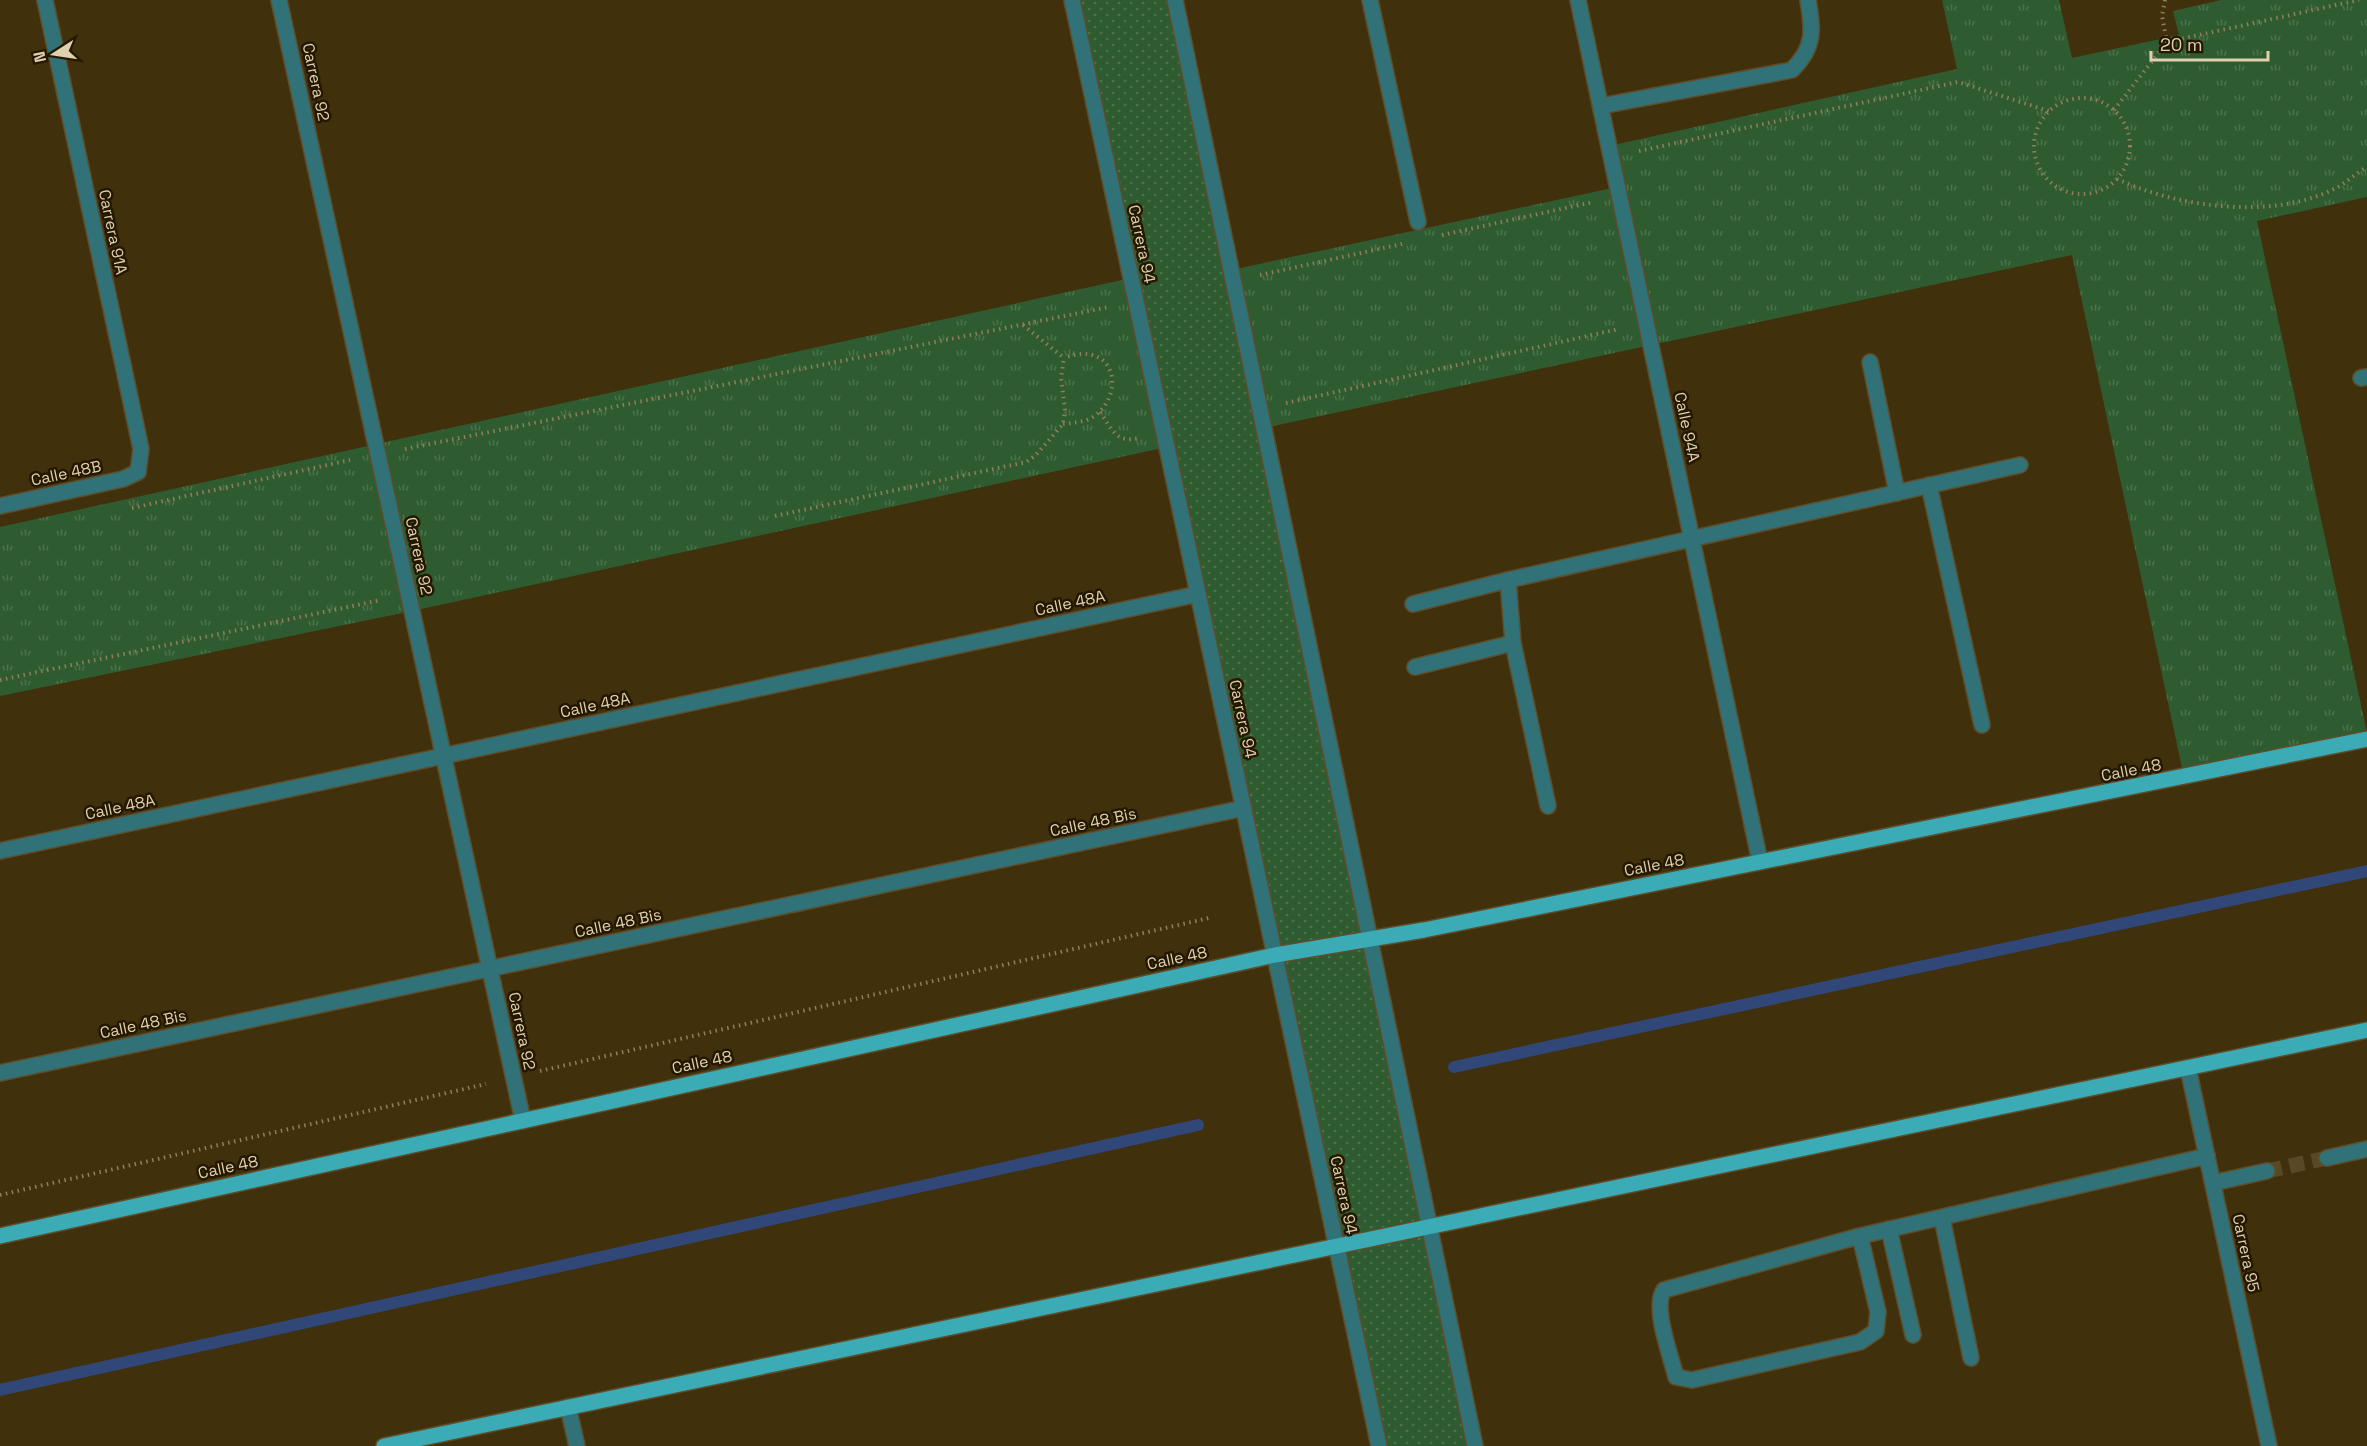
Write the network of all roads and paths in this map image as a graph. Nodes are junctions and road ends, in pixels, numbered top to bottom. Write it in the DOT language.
graph roads {
  1 [pos="45,0"];
  2 [pos="279,0"];
  3 [pos="1072,0"];
  4 [pos="1175,0"];
  5 [pos="1370,0"];
  6 [pos="1578,0"];
  7 [pos="1808,0"];
  8 [pos="2165,0"];
  9 [pos="2359,0"];
  10 [pos="2167,42"];
  11 [pos="1600,106"];
  12 [pos="2114,110"];
  13 [pos="2049,111"];
  14 [pos="1611,156"];
  15 [pos="2367,167"];
  16 [pos="2117,179"];
  17 [pos="1418,222"];
  18 [pos="1136,302"];
  19 [pos="1646,323"];
  20 [pos="1023,325"];
  21 [pos="1064,358"];
  22 [pos="1870,362"];
  23 [pos="1260,409"];
  24 [pos="1100,411"];
  25 [pos="1063,424"];
  26 [pos="1164,432"];
  27 [pos="378,454"];
  28 [pos="2020,465"];
  29 [pos="138,472"];
  30 [pos="1929,485"];
  31 [pos="1897,493"];
  32 [pos="0,506"];
  33 [pos="126,509"];
  34 [pos="775,516"];
  35 [pos="1692,540"];
  36 [pos="1508,580"];
  37 [pos="409,594"];
  38 [pos="1198,594"];
  39 [pos="1413,604"];
  40 [pos="1513,643"];
  41 [pos="1415,667"];
  42 [pos="0,680"];
  43 [pos="1982,725"];
  44 [pos="2367,739"];
  45 [pos="444,756"];
  46 [pos="1548,806"];
  47 [pos="1244,808"];
  48 [pos="0,851"];
  49 [pos="1760,862"];
  50 [pos="1209,918"];
  51 [pos="1370,940"];
  52 [pos="1275,955"];
  53 [pos="490,969"];
  54 [pos="2367,1030"];
  55 [pos="2188,1068"];
  56 [pos="0,1073"];
  57 [pos="513,1078"];
  58 [pos="523,1120"];
  59 [pos="2367,1149"];
  60 [pos="2207,1156"];
  61 [pos="2327,1158"];
  62 [pos="2267,1171"];
  63 [pos="2213,1183"];
  64 [pos="0,1195"];
  65 [pos="1942,1218"];
  66 [pos="1430,1229"];
  67 [pos="1889,1229"];
  68 [pos="0,1236"];
  69 [pos="1860,1236"];
  70 [pos="1337,1247"];
  71 [pos="1913,1335"];
  72 [pos="1971,1358"];
  73 [pos="568,1407"];
  74 [pos="384,1446"];
  75 [pos="577,1446"];
  76 [pos="1379,1446"];
  77 [pos="1474,1446"];
  78 [pos="2269,1446"];
  1 -- 29 [label="street, Carrera 91A"];
  2 -- 27 [label="street, Carrera 92"];
  3 -- 18 [label="street, Carrera 94"];
  4 -- 23 [label="street"];
  5 -- 17 [label="street"];
  6 -- 11 [label="street, Calle 94A"];
  7 -- 11 [label="street"];
  8 -- 10 [label="path"];
  9 -- 10 [label="path"];
  10 -- 12 [label="path"];
  11 -- 14 [label="street, Calle 94A"];
  12 -- 13 [label="path"];
  12 -- 16 [label="path"];
  13 -- 14 [label="path"];
  13 -- 16 [label="path"];
  14 -- 19 [label="street, Calle 94A"];
  15 -- 16 [label="path"];
  18 -- 20 [label="path"];
  18 -- 26 [label="street, Carrera 94"];
  19 -- 23 [label="path"];
  19 -- 35 [label="street, Calle 94A"];
  20 -- 21 [label="path"];
  20 -- 27 [label="path"];
  21 -- 24 [label="path"];
  21 -- 25 [label="path"];
  22 -- 31 [label="street"];
  23 -- 51 [label="street"];
  24 -- 25 [label="path"];
  24 -- 26 [label="path"];
  25 -- 34 [label="path"];
  26 -- 38 [label="street, Carrera 94"];
  27 -- 33 [label="path"];
  27 -- 37 [label="street, Carrera 92"];
  28 -- 30 [label="street"];
  29 -- 32 [label="street, Calle 48B"];
  30 -- 31 [label="street"];
  30 -- 43 [label="street"];
  31 -- 35 [label="street"];
  35 -- 36 [label="street"];
  35 -- 49 [label="street, Calle 94A"];
  36 -- 39 [label="street"];
  36 -- 40 [label="street"];
  37 -- 42 [label="path"];
  37 -- 45 [label="street, Carrera 92"];
  38 -- 45 [label="street, Calle 48A"];
  38 -- 47 [label="street, Carrera 94"];
  40 -- 41 [label="street"];
  40 -- 46 [label="street"];
  44 -- 49 [label="main road, Calle 48"];
  45 -- 48 [label="street, Calle 48A"];
  45 -- 53 [label="street, Carrera 92"];
  47 -- 52 [label="street, Carrera 94"];
  47 -- 53 [label="street, Calle 48 Bis"];
  49 -- 51 [label="main road, Calle 48"];
  50 -- 57 [label="path"];
  51 -- 52 [label="main road, Calle 48"];
  51 -- 66 [label="street"];
  52 -- 58 [label="main road, Calle 48"];
  52 -- 70 [label="street, Carrera 94"];
  53 -- 56 [label="street, Calle 48 Bis"];
  53 -- 57 [label="street, Carrera 92"];
  54 -- 55 [label="main road"];
  55 -- 60 [label="street, Carrera 95"];
  55 -- 66 [label="main road"];
  57 -- 58 [label="street, Carrera 92"];
  57 -- 64 [label="path"];
  58 -- 68 [label="main road, Calle 48"];
  59 -- 61 [label="street"];
  60 -- 63 [label="street, Carrera 95"];
  60 -- 65 [label="street"];
  62 -- 63 [label="street"];
  63 -- 78 [label="street, Carrera 95"];
  65 -- 67 [label="street"];
  65 -- 72 [label="street"];
  66 -- 70 [label="main road"];
  66 -- 77 [label="street"];
  67 -- 69 [label="street"];
  67 -- 71 [label="street"];
  69 -- 69 [label="street"];
  70 -- 73 [label="main road"];
  70 -- 76 [label="street, Carrera 94"];
  73 -- 74 [label="main road"];
  73 -- 75 [label="street"];
}
